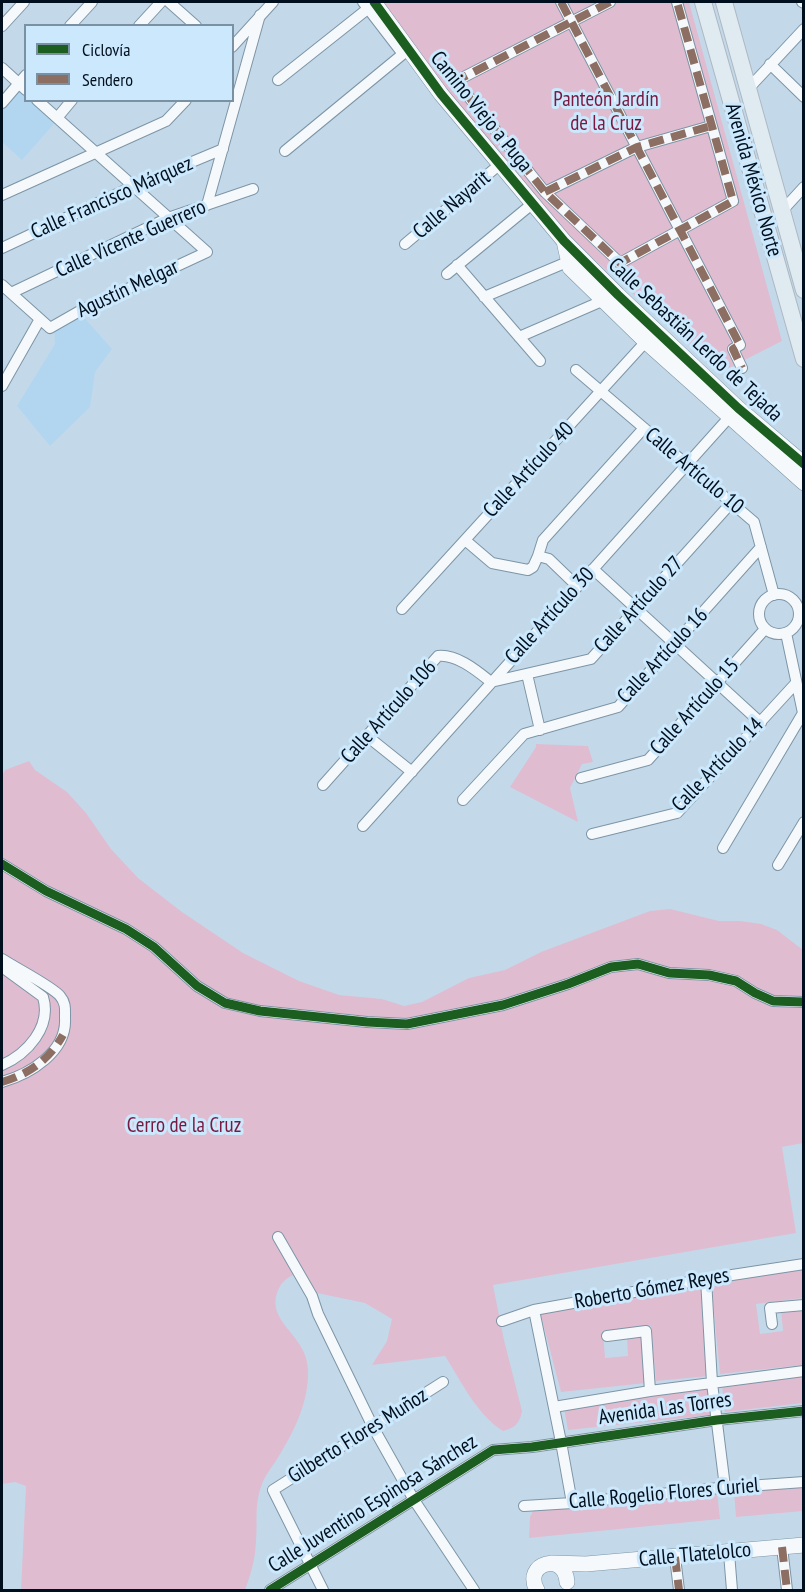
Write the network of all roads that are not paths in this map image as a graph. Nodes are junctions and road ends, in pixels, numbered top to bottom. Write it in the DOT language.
graph roads {
  1 [pos="24,2"];
  2 [pos="92,2"];
  3 [pos="161,2"];
  4 [pos="170,2"];
  5 [pos="273,2"];
  6 [pos="561,2"];
  7 [pos="610,2"];
  8 [pos="677,2"];
  9 [pos="703,2"];
  10 [pos="724,2"];
  11 [pos="370,3"];
  12 [pos="260,15"];
  13 [pos="572,21"];
  14 [pos="72,24"];
  15 [pos="141,24"];
  16 [pos="194,24"];
  17 [pos="2,26"];
  18 [pos="804,29"];
  19 [pos="234,45"];
  20 [pos="406,52"];
  21 [pos="770,64"];
  22 [pos="2,68"];
  23 [pos="278,80"];
  24 [pos="23,83"];
  25 [pos="748,89"];
  26 [pos="804,97"];
  27 [pos="39,102"];
  28 [pos="70,102"];
  29 [pos="184,102"];
  30 [pos="2,103"];
  31 [pos="57,118"];
  32 [pos="711,126"];
  33 [pos="637,147"];
  34 [pos="223,149"];
  35 [pos="285,151"];
  36 [pos="94,153"];
  37 [pos="499,165"];
  38 [pos="132,187"];
  39 [pos="252,189"];
  40 [pos="802,191"];
  41 [pos="545,192"];
  42 [pos="2,195"];
  43 [pos="532,204"];
  44 [pos="207,205"];
  45 [pos="782,211"];
  46 [pos="168,218"];
  47 [pos="680,230"];
  48 [pos="564,241"];
  49 [pos="405,244"];
  50 [pos="2,248"];
  51 [pos="574,259"];
  52 [pos="457,265"];
  53 [pos="447,274"];
  54 [pos="4,287"];
  55 [pos="804,290"];
  56 [pos="618,295"];
  57 [pos="484,297"];
  58 [pos="603,301"];
  59 [pos="40,319"];
  60 [pos="651,337"];
  61 [pos="519,338"];
  62 [pos="802,347"];
  63 [pos="540,361"];
  64 [pos="742,368"];
  65 [pos="576,370"];
  66 [pos="2,386"];
  67 [pos="602,392"];
  68 [pos="734,412"];
  69 [pos="644,428"];
  70 [pos="686,464"];
  71 [pos="804,464"];
  72 [pos="804,483"];
  73 [pos="732,502"];
  74 [pos="465,540"];
  75 [pos="761,547"];
  76 [pos="538,556"];
  77 [pos="592,569"];
  78 [pos="577,586"];
  79 [pos="774,595"];
  80 [pos="801,608"];
  81 [pos="402,609"];
  82 [pos="636,609"];
  83 [pos="765,629"];
  84 [pos="786,633"];
  85 [pos="675,645"];
  86 [pos="527,674"];
  87 [pos="491,682"];
  88 [pos="717,683"];
  89 [pos="796,683"];
  90 [pos="760,723"];
  91 [pos="540,730"];
  92 [pos="368,736"];
  93 [pos="412,772"];
  94 [pos="581,778"];
  95 [pos="323,785"];
  96 [pos="463,800"];
  97 [pos="804,822"];
  98 [pos="363,826"];
  99 [pos="592,834"];
  100 [pos="723,848"];
  101 [pos="2,864"];
  102 [pos="778,865"];
  103 [pos="2,959"];
  104 [pos="2,967"];
  105 [pos="804,1002"];
  106 [pos="2,1065"];
  107 [pos="2,1082"];
  108 [pos="278,1237"];
  109 [pos="804,1264"];
  110 [pos="706,1279"];
  111 [pos="804,1305"];
  112 [pos="534,1310"];
  113 [pos="502,1321"];
  114 [pos="771,1324"];
  115 [pos="607,1336"];
  116 [pos="804,1371"];
  117 [pos="443,1382"];
  118 [pos="712,1383"];
  119 [pos="650,1391"];
  120 [pos="554,1407"];
  121 [pos="804,1411"];
  122 [pos="717,1420"];
  123 [pos="373,1427"];
  124 [pos="561,1442"];
  125 [pos="532,1447"];
  126 [pos="804,1482"];
  127 [pos="725,1487"];
  128 [pos="414,1500"];
  129 [pos="572,1503"];
  130 [pos="524,1506"];
  131 [pos="804,1545"];
  132 [pos="782,1547"];
  133 [pos="729,1553"];
  134 [pos="675,1557"];
  135 [pos="551,1563"];
  136 [pos="586,1564"];
  137 [pos="310,1567"];
  138 [pos="564,1588"];
  139 [pos="270,1590"];
  140 [pos="323,1590"];
  141 [pos="474,1590"];
  142 [pos="537,1590"];
  143 [pos="679,1590"];
  144 [pos="732,1590"];
  145 [pos="787,1590"];
  1 -- 17 [label="street"];
  2 -- 14 [label="street"];
  3 -- 15 [label="street"];
  4 -- 16 [label="street"];
  5 -- 12 [label="street"];
  6 -- 13 [label="street"];
  7 -- 13 [label="street"];
  8 -- 32 [label="street"];
  9 -- 62 [label="main road, Avenida México Norte"];
  10 -- 25 [label="main road, Avenida México Norte"];
  11 -- 20 [label="street, Camino Viejo a Puga"];
  11 -- 23 [label="street"];
  12 -- 19 [label="street"];
  12 -- 34 [label="street"];
  13 -- 33 [label="street"];
  13 -- 41 [label="street"];
  18 -- 21 [label="street"];
  20 -- 35 [label="street"];
  20 -- 37 [label="street, Camino Viejo a Puga"];
  21 -- 25 [label="street"];
  21 -- 26 [label="street"];
  22 -- 24 [label="street"];
  24 -- 30 [label="street"];
  25 -- 45 [label="main road, Avenida México Norte"];
  27 -- 31 [label="street"];
  28 -- 31 [label="street"];
  29 -- 36 [label="street"];
  31 -- 36 [label="street"];
  32 -- 33 [label="street"];
  32 -- 47 [label="street"];
  33 -- 41 [label="street"];
  33 -- 47 [label="street"];
  34 -- 38 [label="street, Calle Francisco Márquez"];
  34 -- 44 [label="street"];
  36 -- 38 [label="street"];
  36 -- 42 [label="street"];
  37 -- 43 [label="street, Camino Viejo a Puga"];
  37 -- 49 [label="street, Calle Nayarit"];
  38 -- 46 [label="street"];
  38 -- 50 [label="street, Calle Francisco Márquez"];
  39 -- 44 [label="street, Calle Vicente Guerrero"];
  40 -- 45 [label="street"];
  41 -- 47 [label="street"];
  43 -- 48 [label="street, Camino Viejo a Puga"];
  43 -- 52 [label="street"];
  44 -- 46 [label="street, Calle Vicente Guerrero"];
  45 -- 55 [label="main road, Avenida México Norte"];
  46 -- 54 [label="street, Calle Vicente Guerrero"];
  46 -- 59 [label="street, Agustín Melgar"];
  47 -- 64 [label="street"];
  48 -- 51 [label="street, Calle Sebastián Lerdo de Tejada"];
  51 -- 56 [label="street, Calle Sebastián Lerdo de Tejada"];
  51 -- 57 [label="street"];
  51 -- 58 [label="street, Calle Sebastián Lerdo de Tejada"];
  52 -- 53 [label="street"];
  52 -- 57 [label="street"];
  54 -- 59 [label="street"];
  56 -- 58 [label="street, Calle Sebastián Lerdo de Tejada"];
  56 -- 60 [label="street, Calle Sebastián Lerdo de Tejada"];
  57 -- 61 [label="street"];
  58 -- 60 [label="street, Calle Sebastián Lerdo de Tejada"];
  58 -- 61 [label="street, Calle Sebastián Lerdo de Tejada"];
  59 -- 66 [label="street"];
  60 -- 67 [label="street, Calle Artículo 40"];
  60 -- 68 [label="street, Calle Sebastián Lerdo de Tejada"];
  61 -- 63 [label="street"];
  65 -- 67 [label="street, Calle Artículo 10"];
  67 -- 69 [label="street, Calle Artículo 10"];
  67 -- 74 [label="street, Calle Artículo 40"];
  68 -- 70 [label="street, Calle Artículo 30"];
  68 -- 71 [label="street, Calle Sebastián Lerdo de Tejada"];
  68 -- 72 [label="street, Calle Sebastián Lerdo de Tejada"];
  69 -- 70 [label="street, Calle Artículo 10"];
  69 -- 76 [label="street"];
  70 -- 73 [label="street, Calle Artículo 10"];
  70 -- 77 [label="street, Calle Artículo 30"];
  73 -- 75 [label="street, Calle Artículo 10"];
  73 -- 82 [label="street, Calle Artículo 27"];
  74 -- 76 [label="street"];
  74 -- 81 [label="street, Calle Artículo 40"];
  75 -- 79 [label="street, Calle Artículo 10"];
  75 -- 85 [label="street, Calle Artículo 16"];
  76 -- 78 [label="street"];
  77 -- 78 [label="street, Calle Artículo 30"];
  77 -- 82 [label="street"];
  78 -- 87 [label="street, Calle Artículo 30"];
  79 -- 80 [label="street"];
  79 -- 83 [label="street"];
  80 -- 84 [label="street"];
  82 -- 85 [label="street"];
  82 -- 86 [label="street, Calle Artículo 27"];
  83 -- 84 [label="street"];
  83 -- 88 [label="street, Calle Artículo 15"];
  84 -- 89 [label="street"];
  85 -- 88 [label="street"];
  85 -- 91 [label="street, Calle Artículo 16"];
  86 -- 87 [label="street, Calle Artículo 27"];
  86 -- 91 [label="street"];
  87 -- 92 [label="street, Calle Artículo 106"];
  87 -- 93 [label="street, Calle Artículo 30"];
  88 -- 90 [label="street"];
  88 -- 94 [label="street, Calle Artículo 15"];
  89 -- 90 [label="street, Calle Artículo 14"];
  89 -- 100 [label="street"];
  90 -- 99 [label="street, Calle Artículo 14"];
  91 -- 96 [label="street, Calle Artículo 16"];
  92 -- 93 [label="street"];
  92 -- 95 [label="street, Calle Artículo 106"];
  93 -- 98 [label="street, Calle Artículo 30"];
  97 -- 102 [label="street"];
  101 -- 105 [label="street"];
  103 -- 107 [label="street"];
  104 -- 106 [label="street"];
  108 -- 123 [label="street"];
  109 -- 110 [label="street, Roberto Gómez Reyes"];
  110 -- 112 [label="street, Roberto Gómez Reyes"];
  110 -- 118 [label="street"];
  111 -- 114 [label="street"];
  112 -- 113 [label="street, Roberto Gómez Reyes"];
  112 -- 120 [label="street"];
  115 -- 119 [label="street"];
  116 -- 118 [label="street, Avenida Las Torres"];
  117 -- 123 [label="street, Gilberto Flores Muñoz"];
  118 -- 119 [label="street, Avenida Las Torres"];
  118 -- 122 [label="street"];
  119 -- 120 [label="street, Avenida Las Torres"];
  120 -- 124 [label="street"];
  121 -- 122 [label="street, Avenida Las Torres"];
  122 -- 124 [label="street, Avenida Las Torres"];
  122 -- 127 [label="street"];
  123 -- 128 [label="street"];
  123 -- 137 [label="street, Gilberto Flores Muñoz"];
  124 -- 125 [label="street, Avenida Las Torres"];
  124 -- 129 [label="street"];
  125 -- 128 [label="street, Calle Juventino Espinosa Sánchez"];
  126 -- 127 [label="street, Calle Rogelio Flores Curiel"];
  127 -- 129 [label="street, Calle Rogelio Flores Curiel"];
  128 -- 137 [label="street, Calle Juventino Espinosa Sánchez"];
  128 -- 141 [label="street"];
  129 -- 130 [label="street, Calle Rogelio Flores Curiel"];
  131 -- 132 [label="street, Calle Tlatelolco"];
  132 -- 133 [label="street, Calle Tlatelolco"];
  132 -- 145 [label="street"];
  133 -- 134 [label="street, Calle Tlatelolco"];
  133 -- 144 [label="street"];
  134 -- 136 [label="street, Calle Tlatelolco"];
  134 -- 143 [label="street"];
  135 -- 136 [label="street, Calle Tlatelolco"];
  135 -- 138 [label="street"];
  135 -- 142 [label="street"];
  136 -- 138 [label="street"];
  137 -- 139 [label="street, Calle Juventino Espinosa Sánchez"];
  137 -- 140 [label="street"];
}
